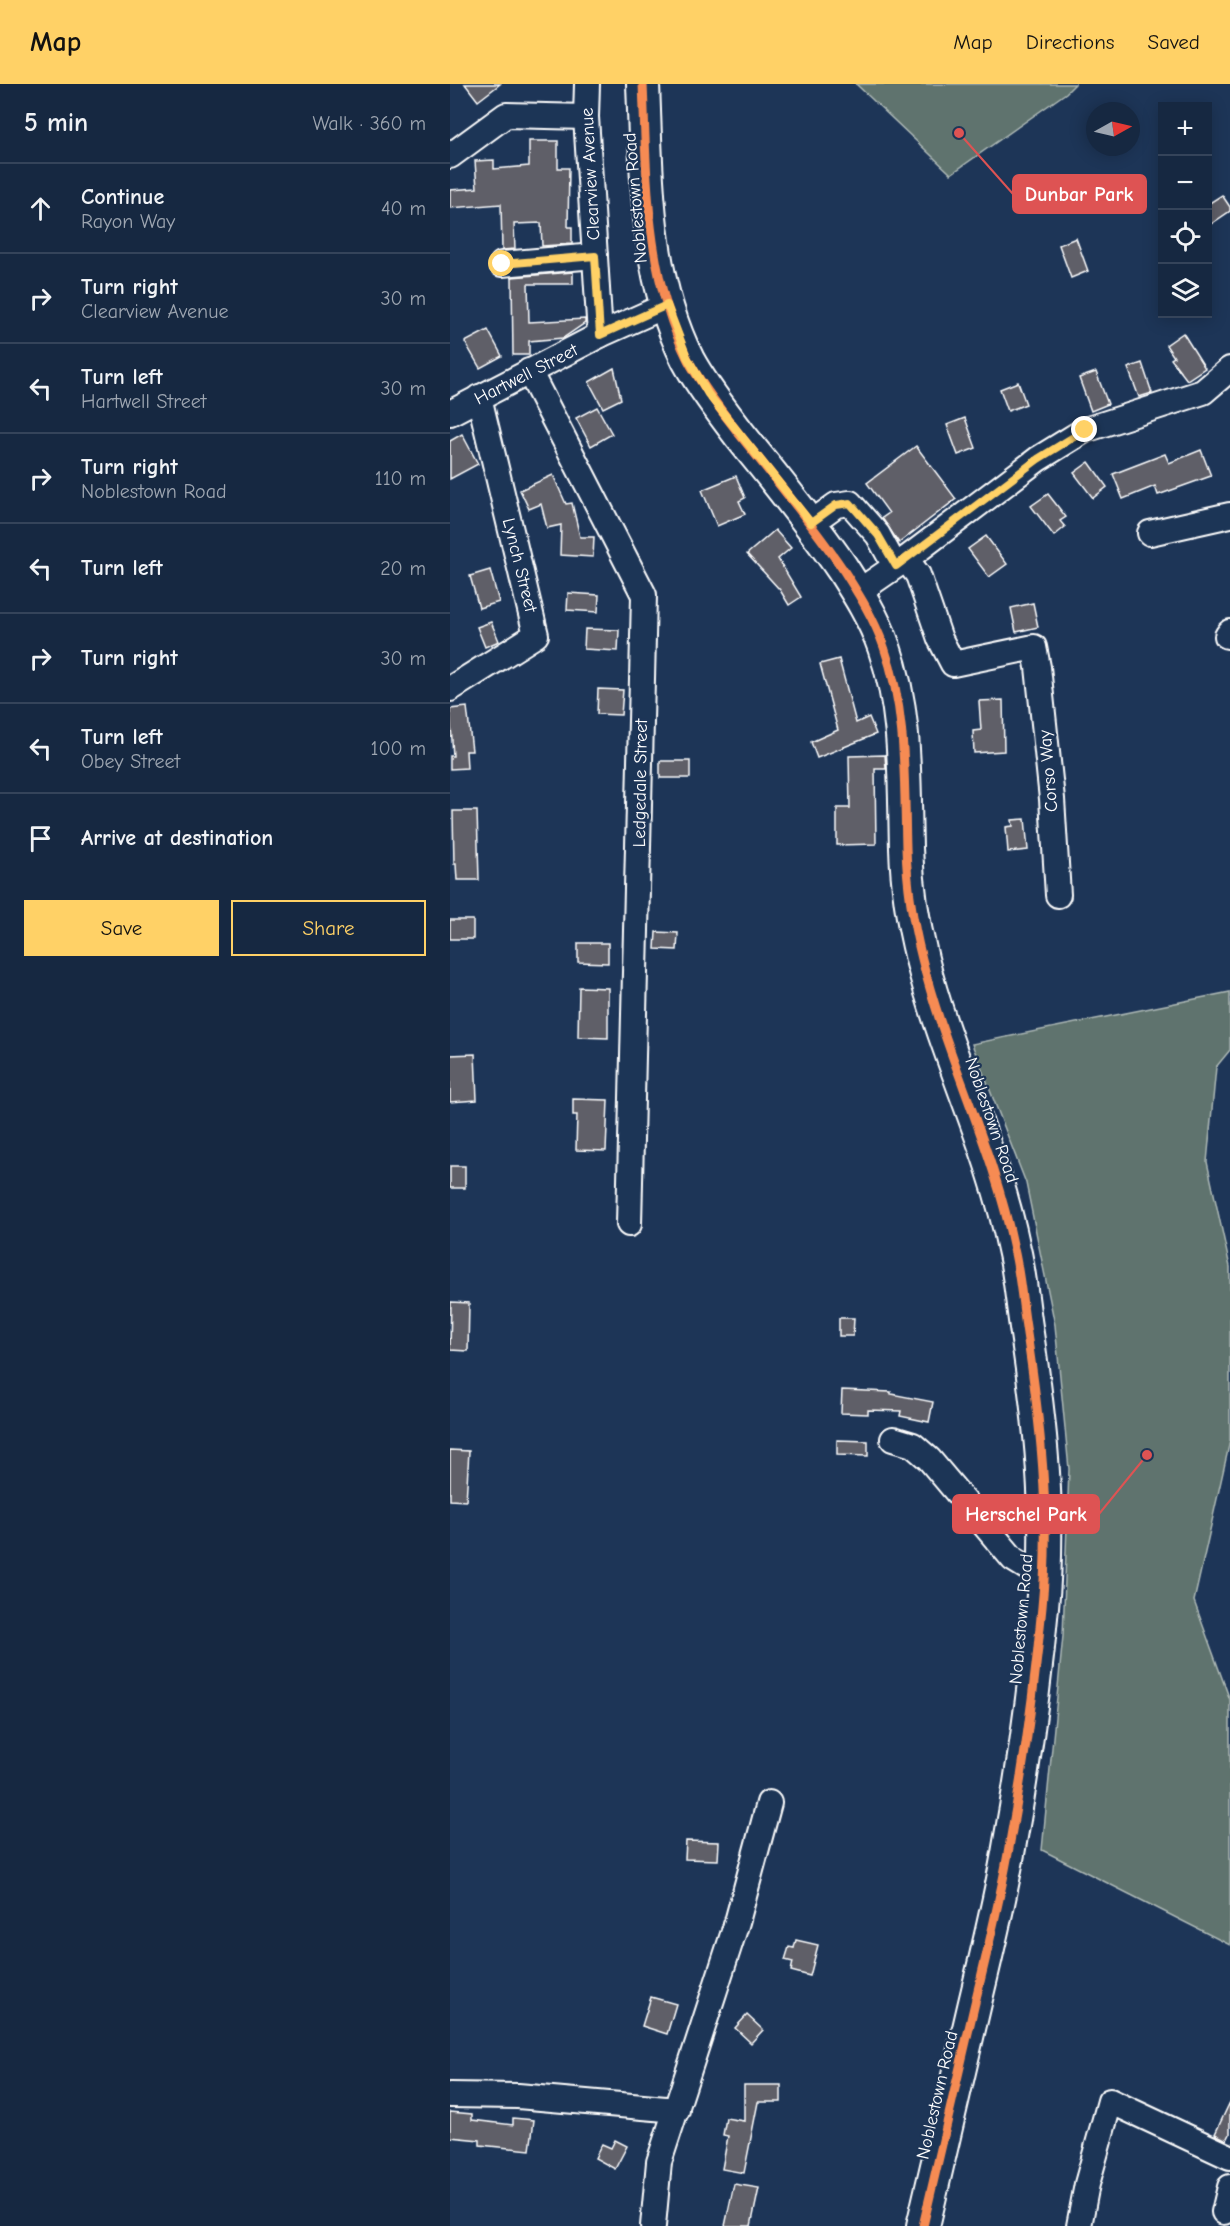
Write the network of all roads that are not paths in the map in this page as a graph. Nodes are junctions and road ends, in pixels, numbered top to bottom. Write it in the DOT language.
graph roads {
  1 [pos="587,84"];
  2 [pos="643,84"];
  3 [pos="586,117"];
  4 [pos="450,156"];
  5 [pos="595,256"];
  6 [pos="502,264"];
  7 [pos="667,305"];
  8 [pos="600,335"];
  9 [pos="1230,369"];
  10 [pos="529,371"];
  11 [pos="479,397"];
  12 [pos="450,413"];
  13 [pos="1230,515"];
  14 [pos="811,523"];
  15 [pos="1150,533"];
  16 [pos="901,562"];
  17 [pos="858,592"];
  18 [pos="450,689"];
  19 [pos="1058,895"];
  20 [pos="629,1224"];
  21 [pos="893,1439"];
  22 [pos="1044,1578"];
  23 [pos="769,1803"];
  24 [pos="450,2095"];
  25 [pos="677,2110"];
  26 [pos="1230,2157"];
  27 [pos="1230,2187"];
  28 [pos="1224,2212"];
  29 [pos="653,2226"];
  30 [pos="923,2226"];
  31 [pos="1079,2226"];
  1 -- 3 [label="street, Clearview Avenue"];
  2 -- 7 [label="main road, Noblestown Road"];
  3 -- 4 [label="street"];
  3 -- 5 [label="street, Clearview Avenue"];
  5 -- 6 [label="street"];
  5 -- 8 [label="street, Clearview Avenue"];
  7 -- 8 [label="street, Hartwell Street"];
  7 -- 14 [label="main road, Noblestown Road"];
  8 -- 10 [label="street, Hartwell Street"];
  9 -- 16 [label="street"];
  10 -- 11 [label="street, Hartwell Street"];
  10 -- 20 [label="street, Ledgedale Street"];
  11 -- 12 [label="street, Hartwell Street"];
  11 -- 18 [label="street, Lynch Street"];
  13 -- 15 [label="street"];
  14 -- 16 [label="street"];
  14 -- 17 [label="main road, Noblestown Road"];
  16 -- 17 [label="street"];
  16 -- 19 [label="street, Corso Way"];
  17 -- 22 [label="main road, Noblestown Road"];
  21 -- 22 [label="street"];
  22 -- 30 [label="main road, Noblestown Road"];
  23 -- 25 [label="street"];
  24 -- 25 [label="street"];
  25 -- 29 [label="street"];
  26 -- 31 [label="street"];
  27 -- 28 [label="street"];
}
